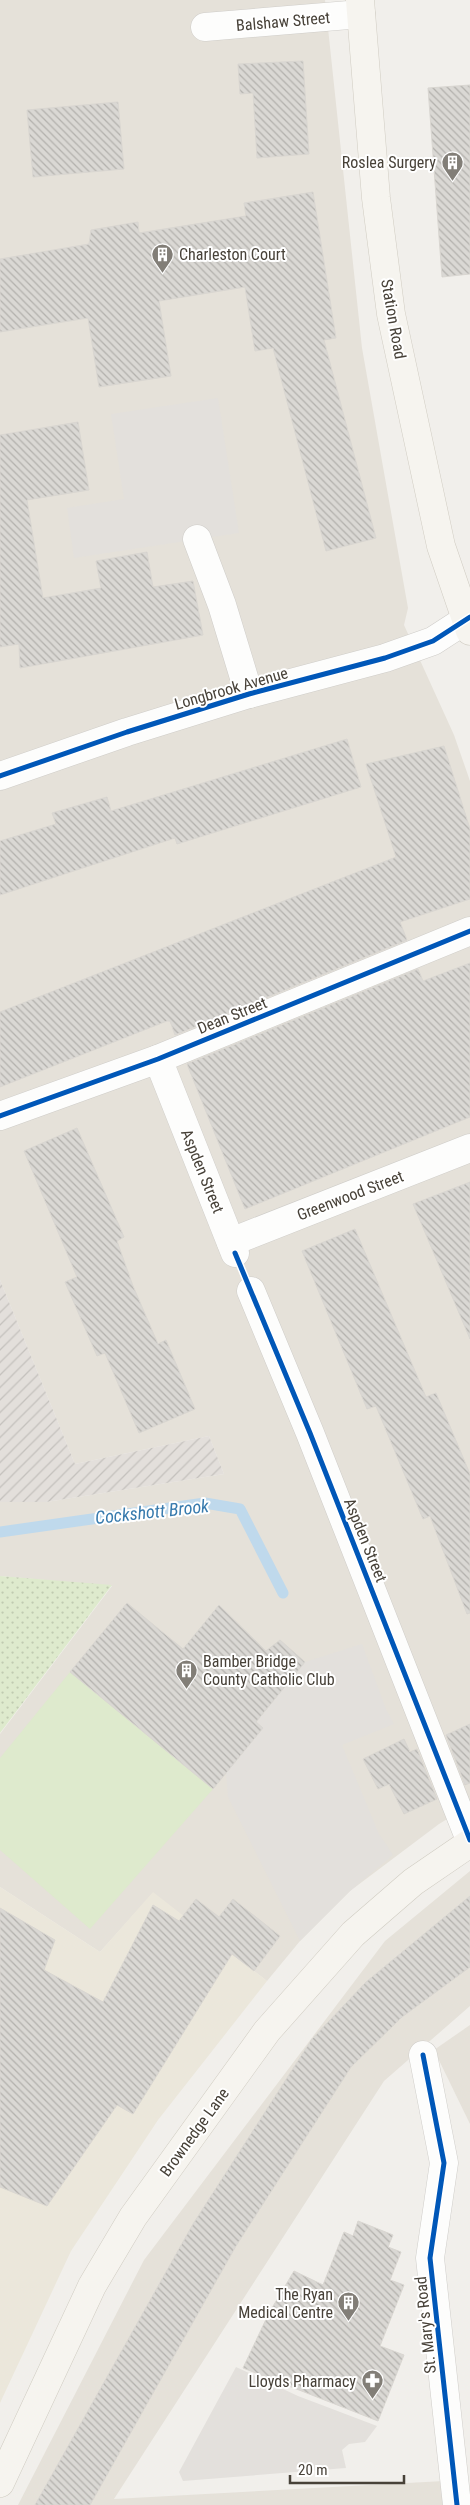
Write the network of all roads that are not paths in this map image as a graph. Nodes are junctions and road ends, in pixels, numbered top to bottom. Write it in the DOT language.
graph roads {
  1 [pos="361,7"];
  2 [pos="205,27"];
  3 [pos="197,539"];
  4 [pos="469,622"];
  5 [pos="249,694"];
  6 [pos="0,776"];
  7 [pos="470,931"];
  8 [pos="158,1059"];
  9 [pos="0,1116"];
  10 [pos="470,1148"];
  11 [pos="233,1247"];
  12 [pos="251,1291"];
  13 [pos="470,1841"];
  14 [pos="423,2054"];
  15 [pos="0,2483"];
  16 [pos="457,2505"];
  1 -- 2 [label="street, Balshaw Street"];
  1 -- 4 [label="main road, Station Road"];
  3 -- 5 [label="street"];
  4 -- 5 [label="street, Longbrook Avenue"];
  5 -- 6 [label="street, Longbrook Avenue"];
  7 -- 8 [label="street, Dean Street"];
  8 -- 9 [label="street, Dean Street"];
  8 -- 11 [label="street, Aspden Street"];
  10 -- 11 [label="street, Greenwood Street"];
  12 -- 13 [label="street, Aspden Street"];
  13 -- 15 [label="main road, Brownedge Lane"];
  14 -- 16 [label="street, St. Mary's Road"];
}
